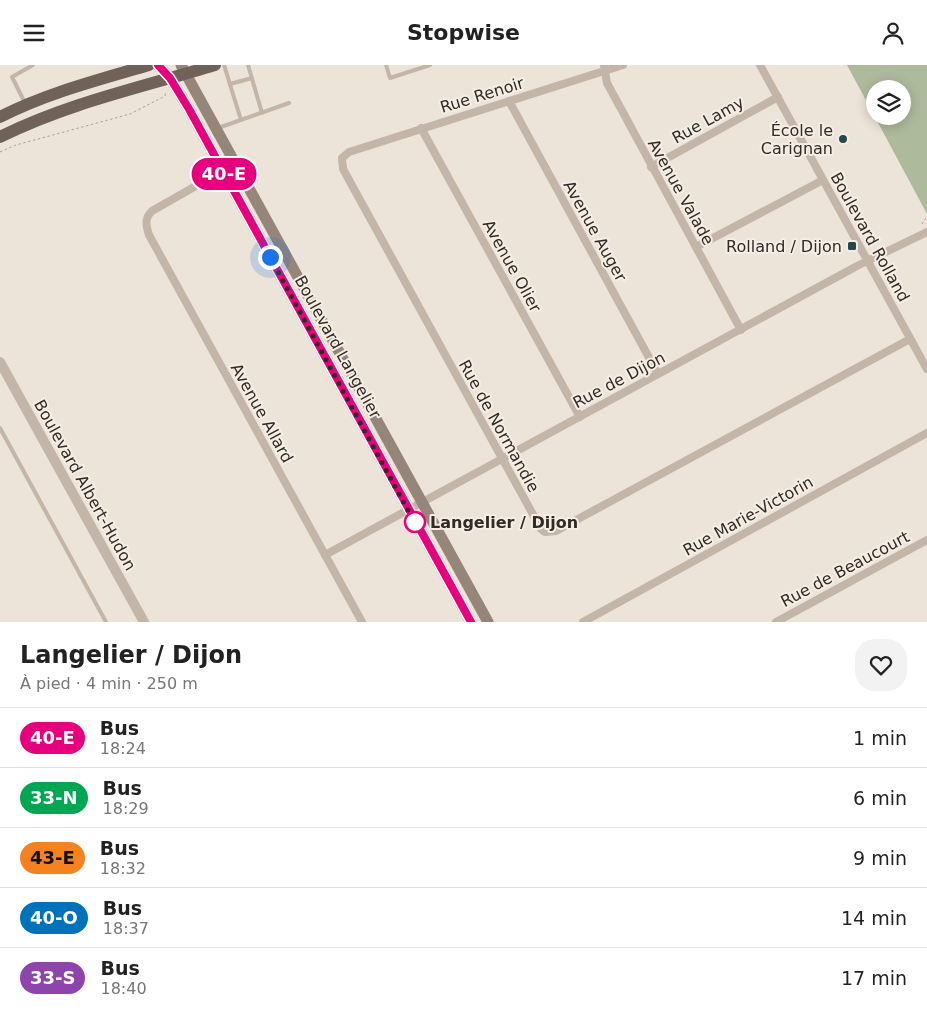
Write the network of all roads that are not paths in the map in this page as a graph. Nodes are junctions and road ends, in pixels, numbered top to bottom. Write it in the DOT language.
graph roads {
  1 [pos="33,65"];
  2 [pos="148,65"];
  3 [pos="158,65"];
  4 [pos="215,65"];
  5 [pos="224,65"];
  6 [pos="248,65"];
  7 [pos="386,65"];
  8 [pos="430,65"];
  9 [pos="623,65"];
  10 [pos="760,65"];
  11 [pos="604,68"];
  12 [pos="183,69"];
  13 [pos="170,78"];
  14 [pos="252,78"];
  15 [pos="230,84"];
  16 [pos="255,89"];
  17 [pos="249,90"];
  18 [pos="239,93"];
  19 [pos="233,94"];
  20 [pos="778,97"];
  21 [pos="509,101"];
  22 [pos="290,103"];
  23 [pos="26,105"];
  24 [pos="243,106"];
  25 [pos="237,108"];
  26 [pos="262,113"];
  27 [pos="0,117"];
  28 [pos="241,120"];
  29 [pos="421,128"];
  30 [pos="216,129"];
  31 [pos="0,137"];
  32 [pos="349,152"];
  33 [pos="236,163"];
  34 [pos="651,167"];
  35 [pos="222,171"];
  36 [pos="823,180"];
  37 [pos="927,232"];
  38 [pos="696,247"];
  39 [pos="868,261"];
  40 [pos="740,329"];
  41 [pos="910,339"];
  42 [pos="0,362"];
  43 [pos="927,369"];
  44 [pos="658,374"];
  45 [pos="580,417"];
  46 [pos="0,428"];
  47 [pos="927,433"];
  48 [pos="503,459"];
  49 [pos="423,503"];
  50 [pos="408,511"];
  51 [pos="927,540"];
  52 [pos="325,555"];
  53 [pos="106,622"];
  54 [pos="144,622"];
  55 [pos="362,622"];
  56 [pos="470,622"];
  57 [pos="488,622"];
  58 [pos="582,622"];
  59 [pos="776,622"];
  1 -- 23 [label="lane"];
  2 -- 23 [label="main road"];
  3 -- 13 [label="main road, Boulevard Langelier"];
  4 -- 12 [label="main road"];
  5 -- 15 [label="lane"];
  6 -- 14 [label="lane"];
  7 -- 8 [label="lane"];
  9 -- 11 [label="street, Rue Renoir"];
  10 -- 20 [label="street, Boulevard Rolland"];
  11 -- 21 [label="street, Rue Renoir"];
  11 -- 34 [label="street, Avenue Valade"];
  12 -- 13 [label="main road"];
  12 -- 30 [label="main road, Boulevard Langelier"];
  13 -- 31 [label="main road"];
  13 -- 35 [label="main road, Boulevard Langelier"];
  14 -- 15 [label="lane"];
  14 -- 16 [label="lane"];
  15 -- 19 [label="lane"];
  16 -- 17 [label="lane"];
  16 -- 26 [label="lane"];
  18 -- 19 [label="lane"];
  19 -- 25 [label="lane"];
  20 -- 34 [label="street, Rue Lamy"];
  20 -- 36 [label="street, Boulevard Rolland"];
  21 -- 29 [label="street, Rue Renoir"];
  21 -- 44 [label="street, Avenue Auger"];
  22 -- 26 [label="lane"];
  23 -- 27 [label="main road"];
  24 -- 25 [label="lane"];
  25 -- 28 [label="lane"];
  26 -- 28 [label="lane"];
  28 -- 30 [label="lane"];
  29 -- 32 [label="street, Rue Renoir"];
  29 -- 45 [label="street, Avenue Olier"];
  30 -- 33 [label="main road, Boulevard Langelier"];
  32 -- 48 [label="street, Rue de Normandie"];
  33 -- 35 [label="street"];
  33 -- 49 [label="main road, Boulevard Langelier"];
  34 -- 38 [label="street, Avenue Valade"];
  35 -- 50 [label="main road, Boulevard Langelier"];
  35 -- 52 [label="street, Avenue Allard"];
  36 -- 38 [label="street"];
  36 -- 39 [label="street, Boulevard Rolland"];
  37 -- 39 [label="street, Rue de Dijon"];
  38 -- 40 [label="street, Avenue Valade"];
  39 -- 40 [label="street, Rue de Dijon"];
  39 -- 41 [label="street, Boulevard Rolland"];
  40 -- 44 [label="street, Rue de Dijon"];
  41 -- 43 [label="street, Boulevard Rolland"];
  41 -- 48 [label="street, Rue de Normandie"];
  42 -- 54 [label="street, Boulevard Albert-Hudon"];
  44 -- 45 [label="street, Rue de Dijon"];
  45 -- 48 [label="street, Rue de Dijon"];
  46 -- 53 [label="lane"];
  47 -- 58 [label="street, Rue Marie-Victorin"];
  48 -- 49 [label="street, Rue de Dijon"];
  49 -- 50 [label="street, Rue de Dijon"];
  49 -- 57 [label="main road, Boulevard Langelier"];
  50 -- 52 [label="street, Rue de Dijon"];
  50 -- 56 [label="main road, Boulevard Langelier"];
  51 -- 59 [label="street, Rue de Beaucourt"];
  52 -- 55 [label="street, Avenue Allard"];
}
